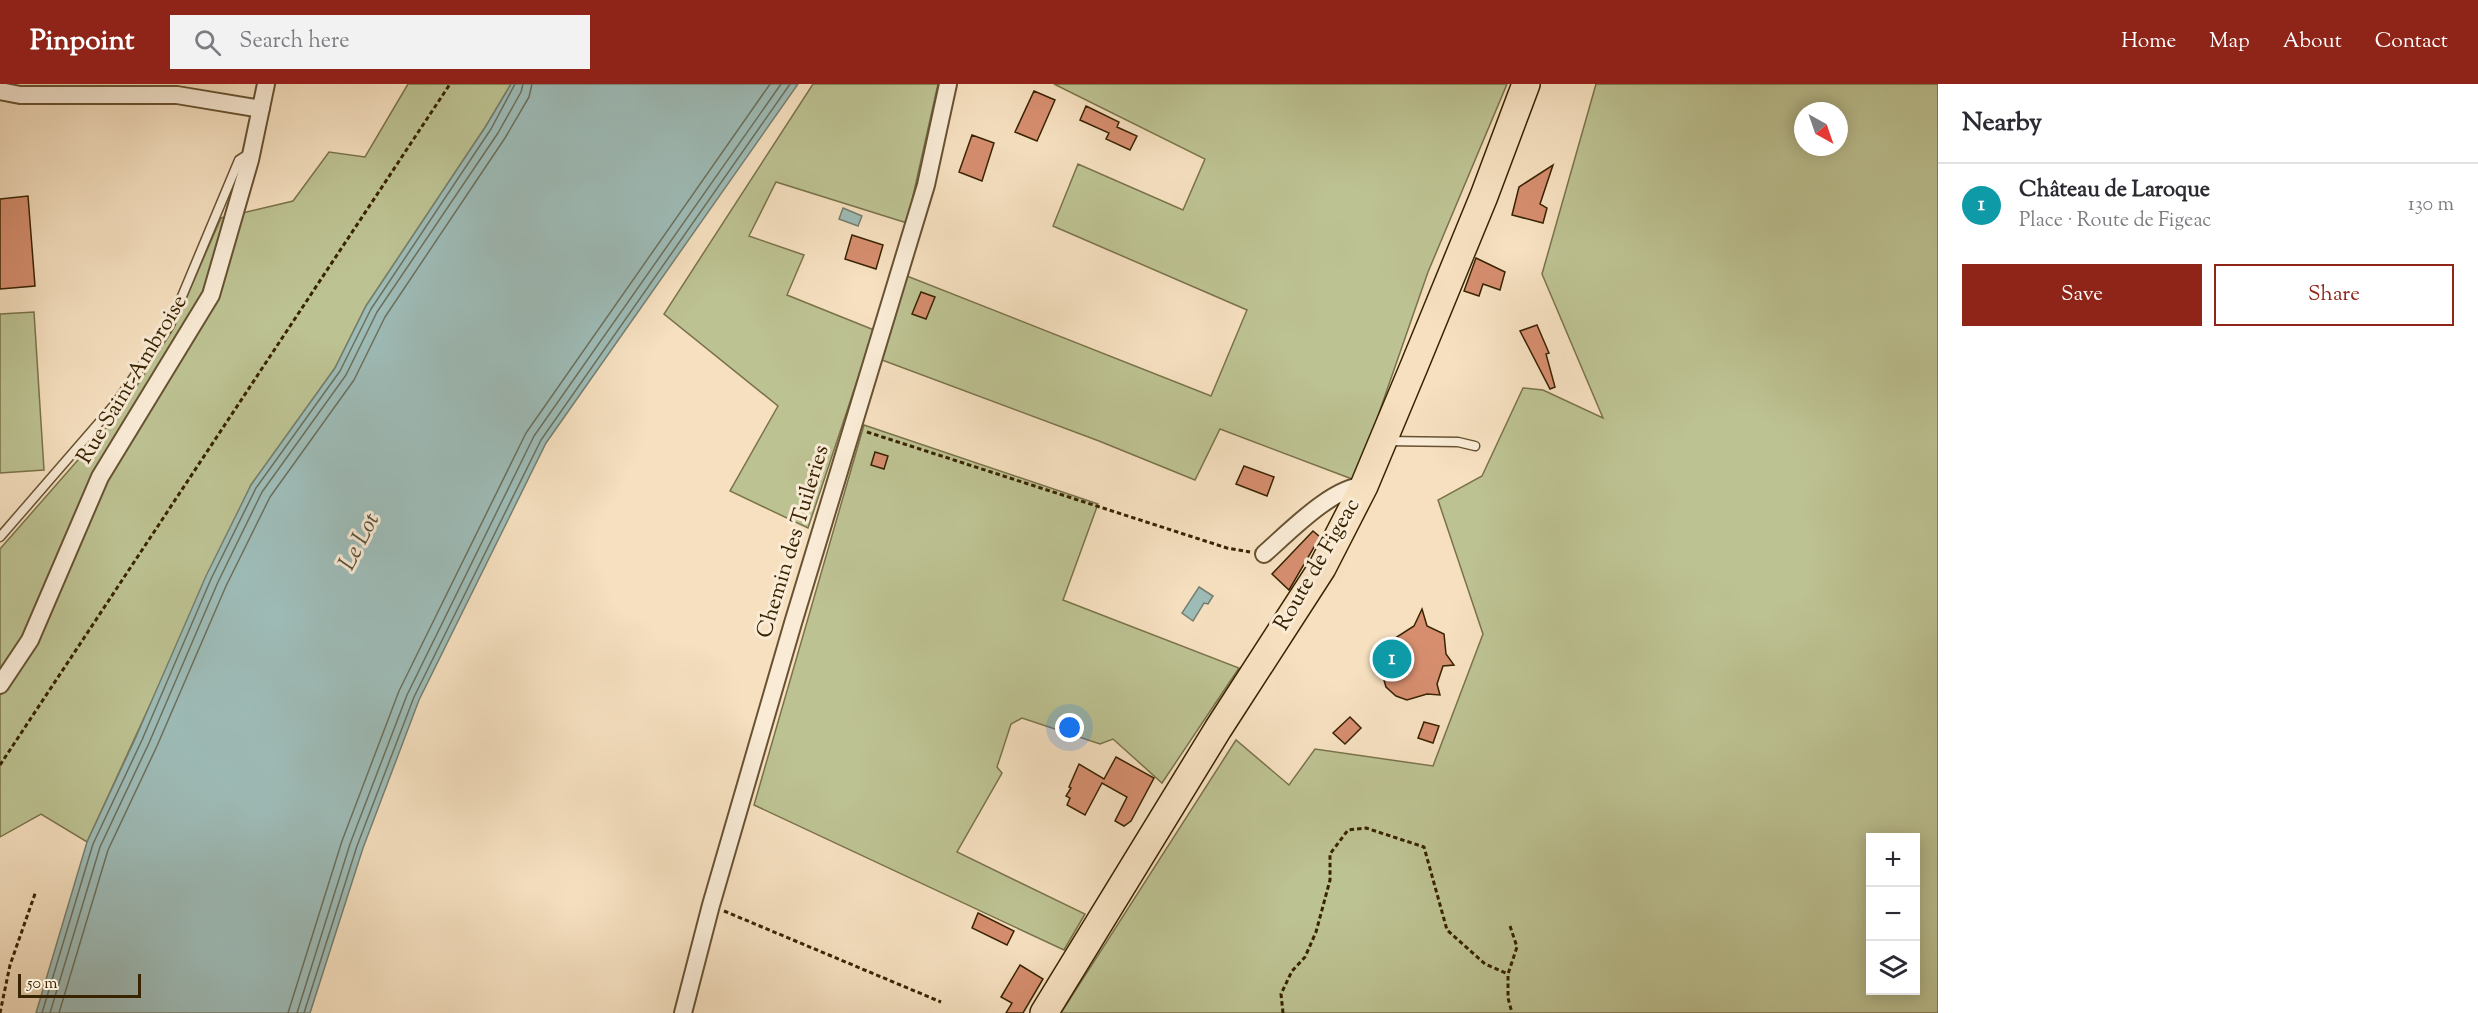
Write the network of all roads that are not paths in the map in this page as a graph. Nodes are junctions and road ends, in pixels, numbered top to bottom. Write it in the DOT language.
graph roads {
  1 [pos="266,84"];
  2 [pos="948,84"];
  3 [pos="1526,84"];
  4 [pos="57,90"];
  5 [pos="0,91"];
  6 [pos="261,109"];
  7 [pos="251,153"];
  8 [pos="1383,441"];
  9 [pos="1475,446"];
  10 [pos="1364,486"];
  11 [pos="0,537"];
  12 [pos="1264,554"];
  13 [pos="0,685"];
  14 [pos="683,1013"];
  15 [pos="1044,1013"];
  1 -- 6 [label="street, Rue Saint-Ambroise"];
  2 -- 14 [label="street, Chemin des Tuileries"];
  3 -- 8 [label="main road, Route de Figeac"];
  4 -- 5 [label="street"];
  4 -- 6 [label="street"];
  6 -- 7 [label="street, Rue Saint-Ambroise"];
  7 -- 11 [label="lane"];
  7 -- 13 [label="street, Rue Saint-Ambroise"];
  8 -- 9 [label="lane"];
  8 -- 10 [label="main road, Route de Figeac"];
  10 -- 12 [label="street"];
  10 -- 15 [label="main road, Route de Figeac"];
}
